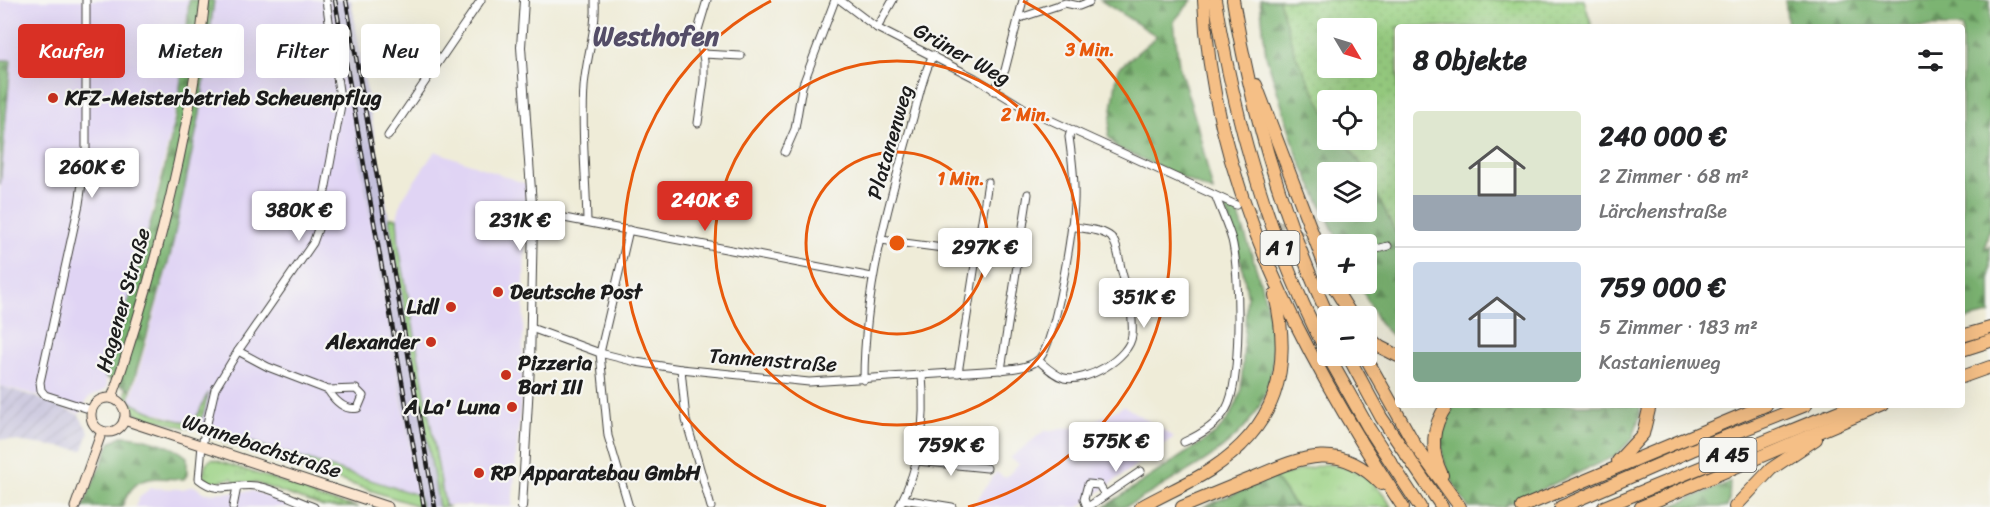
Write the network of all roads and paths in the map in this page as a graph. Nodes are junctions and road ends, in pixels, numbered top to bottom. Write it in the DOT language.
graph roads {
  1 [pos="86,0"];
  2 [pos="205,0"];
  3 [pos="326,0"];
  4 [pos="481,0"];
  5 [pos="524,0"];
  6 [pos="595,0"];
  7 [pos="707,0"];
  8 [pos="835,0"];
  9 [pos="840,0"];
  10 [pos="893,0"];
  11 [pos="1023,0"];
  12 [pos="1204,0"];
  13 [pos="1215,0"];
  14 [pos="1233,0"];
  15 [pos="1089,2"];
  16 [pos="1020,18"];
  17 [pos="877,28"];
  18 [pos="1241,47"];
  19 [pos="703,54"];
  20 [pos="933,55"];
  21 [pos="741,56"];
  22 [pos="994,91"];
  23 [pos="699,123"];
  24 [pos="1071,130"];
  25 [pos="388,136"];
  26 [pos="785,152"];
  27 [pos="988,182"];
  28 [pos="1028,194"];
  29 [pos="1216,197"];
  30 [pos="1236,205"];
  31 [pos="533,212"];
  32 [pos="587,221"];
  33 [pos="1071,226"];
  34 [pos="629,230"];
  35 [pos="881,240"];
  36 [pos="1317,245"];
  37 [pos="963,246"];
  38 [pos="1388,246"];
  39 [pos="1377,249"];
  40 [pos="1267,261"];
  41 [pos="872,277"];
  42 [pos="1324,306"];
  43 [pos="531,328"];
  44 [pos="1990,328"];
  45 [pos="1317,332"];
  46 [pos="1965,335"];
  47 [pos="1990,341"];
  48 [pos="1377,344"];
  49 [pos="1965,349"];
  50 [pos="238,351"];
  51 [pos="600,353"];
  52 [pos="1395,354"];
  53 [pos="1038,360"];
  54 [pos="1990,360"];
  55 [pos="1334,366"];
  56 [pos="1354,366"];
  57 [pos="1371,366"];
  58 [pos="1990,367"];
  59 [pos="1965,368"];
  60 [pos="681,369"];
  61 [pos="1001,370"];
  62 [pos="958,373"];
  63 [pos="922,375"];
  64 [pos="1965,375"];
  65 [pos="864,380"];
  66 [pos="328,390"];
  67 [pos="112,398"];
  68 [pos="1445,408"];
  69 [pos="1649,408"];
  70 [pos="1759,408"];
  71 [pos="1798,408"];
  72 [pos="1847,408"];
  73 [pos="1875,408"];
  74 [pos="1876,408"];
  75 [pos="92,410"];
  76 [pos="124,420"];
  77 [pos="102,430"];
  78 [pos="1184,442"];
  79 [pos="202,445"];
  80 [pos="918,461"];
  81 [pos="987,468"];
  82 [pos="1141,471"];
  83 [pos="1572,485"];
  84 [pos="237,487"];
  85 [pos="1105,495"];
  86 [pos="903,499"];
  87 [pos="295,504"];
  88 [pos="1459,506"];
  89 [pos="75,507"];
  90 [pos="233,507"];
  91 [pos="314,507"];
  92 [pos="388,507"];
  93 [pos="522,507"];
  94 [pos="628,507"];
  95 [pos="711,507"];
  96 [pos="899,507"];
  97 [pos="952,507"];
  98 [pos="1088,507"];
  99 [pos="1141,507"];
  100 [pos="1182,507"];
  101 [pos="1402,507"];
  102 [pos="1420,507"];
  103 [pos="1442,507"];
  104 [pos="1522,507"];
  105 [pos="1561,507"];
  106 [pos="1604,507"];
  107 [pos="1641,507"];
  108 [pos="1735,507"];
  1 -- 75 [label="street"];
  2 -- 67 [label="main road, Hagener Straße"];
  3 -- 50 [label="street"];
  4 -- 25 [label="street"];
  5 -- 31 [label="street"];
  6 -- 32 [label="street"];
  7 -- 19 [label="street"];
  8 -- 26 [label="street"];
  9 -- 17 [label="street, Grüner Weg"];
  10 -- 17 [label="street"];
  11 -- 16 [label="street"];
  12 -- 40 [label="highway"];
  13 -- 45 [label="highway, A 1"];
  14 -- 18 [label="highway, A 1"];
  15 -- 16 [label="street"];
  16 -- 22 [label="street"];
  17 -- 20 [label="street, Grüner Weg"];
  18 -- 36 [label="highway"];
  18 -- 42 [label="highway, A 1"];
  19 -- 21 [label="street"];
  19 -- 23 [label="street"];
  20 -- 22 [label="street, Grüner Weg"];
  20 -- 35 [label="street, Platanenweg"];
  22 -- 24 [label="street, Grüner Weg"];
  24 -- 29 [label="street, Grüner Weg"];
  24 -- 33 [label="street"];
  27 -- 62 [label="street"];
  28 -- 61 [label="street"];
  29 -- 30 [label="street, Grüner Weg"];
  29 -- 78 [label="street"];
  31 -- 32 [label="street"];
  31 -- 43 [label="street"];
  32 -- 34 [label="street"];
  33 -- 53 [label="street"];
  33 -- 53 [label="street"];
  34 -- 41 [label="street"];
  34 -- 51 [label="street"];
  35 -- 37 [label="street"];
  35 -- 41 [label="street, Platanenweg"];
  38 -- 39 [label="street"];
  40 -- 99 [label="highway"];
  40 -- 101 [label="highway"];
  41 -- 65 [label="street, Platanenweg"];
  43 -- 51 [label="street, Tannenstraße"];
  43 -- 93 [label="street"];
  44 -- 46 [label="highway"];
  47 -- 49 [label="highway"];
  48 -- 52 [label="highway"];
  50 -- 66 [label="street"];
  50 -- 79 [label="street"];
  51 -- 60 [label="street, Tannenstraße"];
  51 -- 94 [label="street"];
  53 -- 61 [label="street, Tannenstraße"];
  54 -- 59 [label="highway"];
  55 -- 102 [label="highway, A 1"];
  56 -- 103 [label="highway"];
  57 -- 88 [label="highway"];
  58 -- 64 [label="highway"];
  60 -- 65 [label="street, Tannenstraße"];
  60 -- 95 [label="street"];
  61 -- 62 [label="street, Tannenstraße"];
  62 -- 63 [label="street, Tannenstraße"];
  63 -- 65 [label="street, Tannenstraße"];
  63 -- 80 [label="street"];
  66 -- 66 [label="street"];
  67 -- 75 [label="main road"];
  67 -- 76 [label="main road"];
  68 -- 88 [label="highway"];
  69 -- 83 [label="highway"];
  70 -- 83 [label="highway"];
  71 -- 105 [label="highway, A 45"];
  72 -- 106 [label="highway, A 45"];
  73 -- 107 [label="highway"];
  74 -- 108 [label="highway"];
  75 -- 77 [label="main road"];
  76 -- 77 [label="main road"];
  76 -- 79 [label="main road, Wannebachstraße"];
  77 -- 89 [label="main road"];
  79 -- 84 [label="street"];
  79 -- 92 [label="main road, Wannebachstraße"];
  80 -- 81 [label="street"];
  80 -- 86 [label="street"];
  82 -- 85 [label="street"];
  83 -- 104 [label="highway"];
  84 -- 87 [label="street"];
  84 -- 90 [label="street"];
  85 -- 98 [label="street"];
  85 -- 98 [label="street"];
  86 -- 96 [label="street"];
  86 -- 97 [label="street"];
  87 -- 91 [label="street"];
  100 -- 101 [label="highway"];
}
